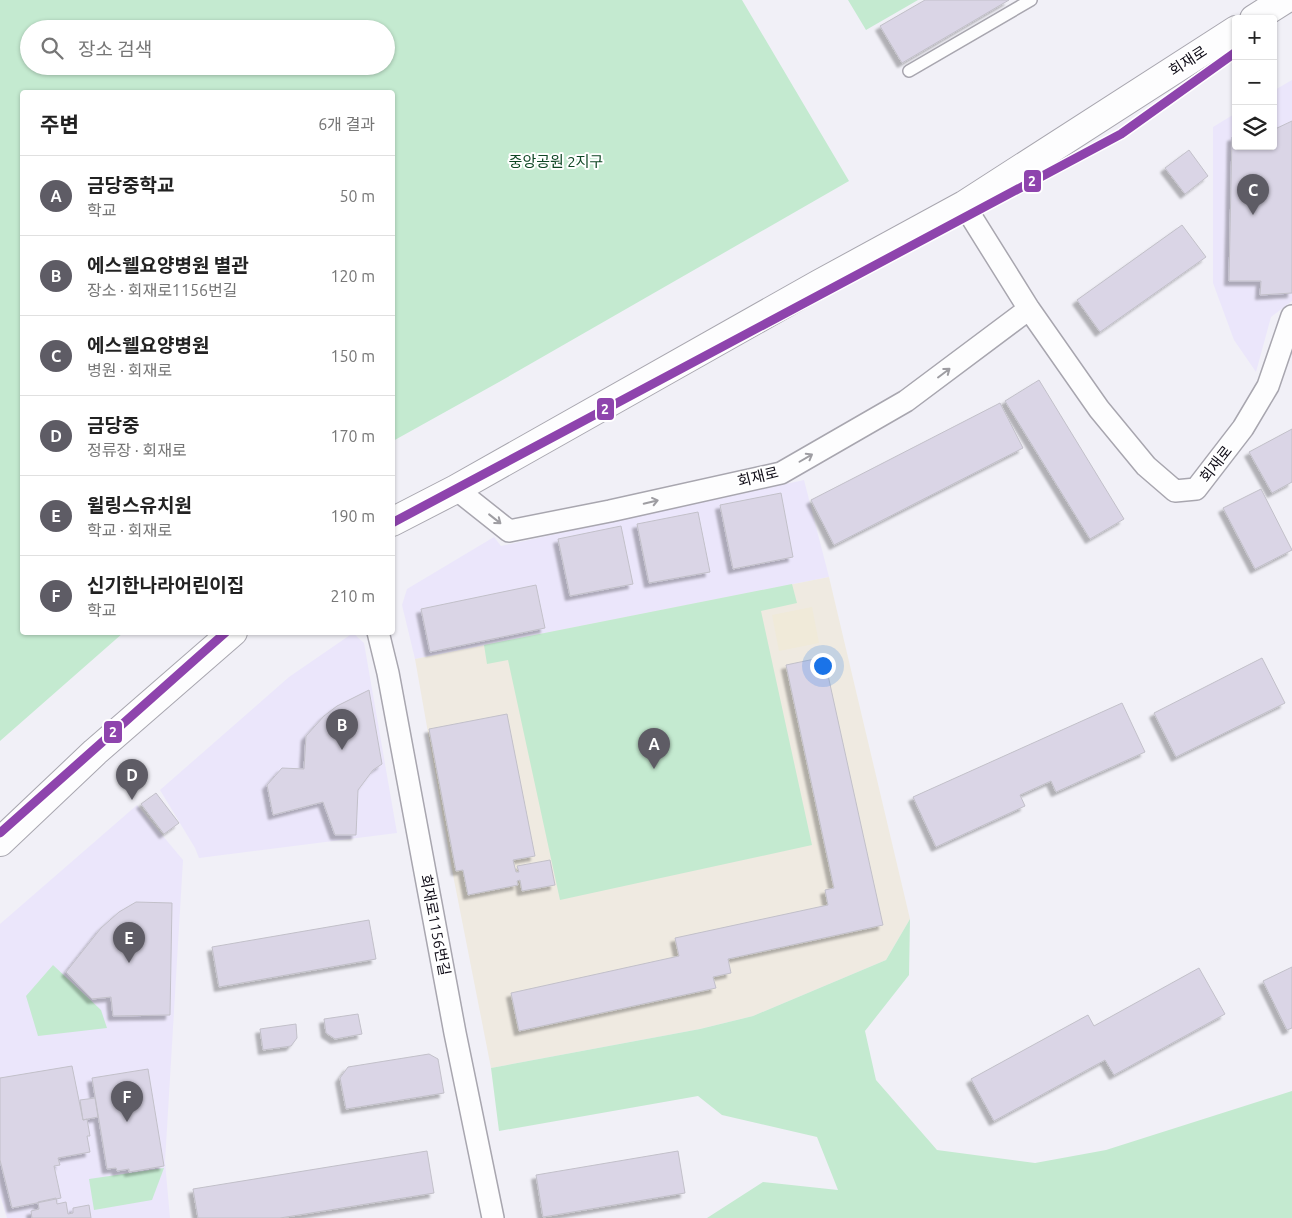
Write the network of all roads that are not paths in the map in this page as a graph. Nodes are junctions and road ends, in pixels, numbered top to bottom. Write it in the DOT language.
graph roads {
  1 [pos="1031,0"];
  2 [pos="1284,0"];
  3 [pos="1260,15"];
  4 [pos="1232,33"];
  5 [pos="909,71"];
  6 [pos="964,205"];
  7 [pos="1029,309"];
  8 [pos="1292,316"];
  9 [pos="456,489"];
  10 [pos="395,520"];
  11 [pos="229,635"];
  12 [pos="379,635"];
  13 [pos="0,842"];
  14 [pos="493,1218"];
  1 -- 5 [label="lane"];
  2 -- 3 [label="main road"];
  4 -- 6 [label="main road, 회재로"];
  6 -- 7 [label="street, 회재로"];
  6 -- 9 [label="main road, 회재로"];
  7 -- 8 [label="street, 회재로"];
  9 -- 7 [label="street, 회재로, one-way"];
  9 -- 10 [label="main road, 회재로"];
  11 -- 13 [label="main road"];
  12 -- 14 [label="street, 회재로1156번길"];
}
